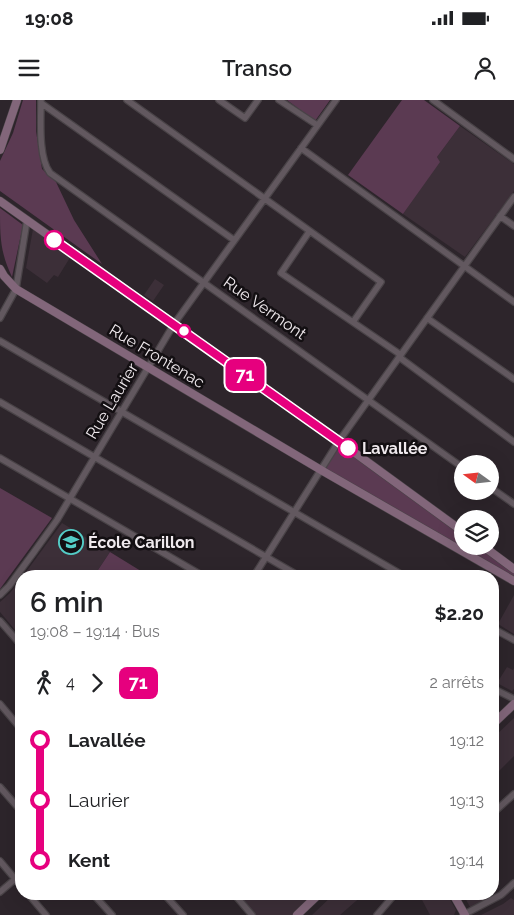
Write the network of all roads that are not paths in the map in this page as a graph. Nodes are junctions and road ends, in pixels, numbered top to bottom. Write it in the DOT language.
graph roads {
  1 [pos="17,100"];
  2 [pos="127,100"];
  3 [pos="219,100"];
  4 [pos="258,100"];
  5 [pos="279,100"];
  6 [pos="336,100"];
  7 [pos="433,100"];
  8 [pos="41,101"];
  9 [pos="317,125"];
  10 [pos="301,148"];
  11 [pos="0,150"];
  12 [pos="514,159"];
  13 [pos="514,197"];
  14 [pos="264,199"];
  15 [pos="0,201"];
  16 [pos="500,216"];
  17 [pos="27,220"];
  18 [pos="514,226"];
  19 [pos="309,232"];
  20 [pos="234,240"];
  21 [pos="465,266"];
  22 [pos="0,268"];
  23 [pos="204,282"];
  24 [pos="16,289"];
  25 [pos="514,302"];
  26 [pos="0,318"];
  27 [pos="427,318"];
  28 [pos="353,322"];
  29 [pos="174,324"];
  30 [pos="0,341"];
  31 [pos="400,356"];
  32 [pos="149,367"];
  33 [pos="514,379"];
  34 [pos="369,399"];
  35 [pos="0,402"];
  36 [pos="122,410"];
  37 [pos="339,441"];
  38 [pos="514,442"];
  39 [pos="94,457"];
  40 [pos="0,458"];
  41 [pos="454,461"];
  42 [pos="321,470"];
  43 [pos="499,493"];
  44 [pos="69,498"];
  45 [pos="514,504"];
  46 [pos="294,512"];
  47 [pos="454,526"];
  48 [pos="495,555"];
  49 [pos="266,557"];
  50 [pos="514,569"];
  51 [pos="20,570"];
  52 [pos="193,570"];
  53 [pos="258,570"];
  54 [pos="289,570"];
  55 [pos="394,570"];
  56 [pos="495,570"];
  57 [pos="499,572"];
  58 [pos="15,577"];
  59 [pos="514,581"];
  60 [pos="0,595"];
  61 [pos="0,620"];
  62 [pos="499,632"];
  63 [pos="15,638"];
  64 [pos="514,640"];
  65 [pos="499,692"];
  66 [pos="514,699"];
  67 [pos="0,704"];
  68 [pos="514,704"];
  69 [pos="499,718"];
  70 [pos="15,722"];
  71 [pos="0,787"];
  72 [pos="514,794"];
  73 [pos="15,804"];
  74 [pos="499,808"];
  75 [pos="0,861"];
  76 [pos="15,879"];
  77 [pos="514,883"];
  78 [pos="0,892"];
  79 [pos="499,897"];
  80 [pos="33,900"];
  81 [pos="98,900"];
  82 [pos="169,900"];
  83 [pos="239,900"];
  84 [pos="313,900"];
  85 [pos="390,900"];
  86 [pos="457,900"];
  87 [pos="493,900"];
  88 [pos="46,915"];
  89 [pos="112,915"];
  90 [pos="183,915"];
  91 [pos="252,915"];
  92 [pos="297,915"];
  93 [pos="377,915"];
  94 [pos="465,915"];
  1 -- 11 [label="main road"];
  2 -- 14 [label="street"];
  3 -- 4 [label="street"];
  5 -- 9 [label="street"];
  6 -- 9 [label="street, Rue Laurier"];
  7 -- 12 [label="street"];
  8 -- 20 [label="street"];
  8 -- 23 [label="street, Rue Vermont"];
  9 -- 10 [label="street, Rue Laurier"];
  10 -- 14 [label="street, Rue Laurier"];
  10 -- 21 [label="street"];
  13 -- 16 [label="street"];
  14 -- 19 [label="street"];
  14 -- 20 [label="street, Rue Laurier"];
  15 -- 17 [label="main road"];
  16 -- 18 [label="street"];
  16 -- 21 [label="street"];
  17 -- 24 [label="street"];
  17 -- 29 [label="main road"];
  19 -- 28 [label="street"];
  19 -- 28 [label="street"];
  20 -- 23 [label="street, Rue Laurier"];
  21 -- 25 [label="street"];
  21 -- 27 [label="street"];
  22 -- 24 [label="main road, Rue Frontenac"];
  23 -- 29 [label="street, Rue Laurier"];
  23 -- 34 [label="street, Rue Vermont"];
  24 -- 26 [label="street"];
  24 -- 32 [label="main road, Rue Frontenac"];
  27 -- 31 [label="street"];
  27 -- 33 [label="street"];
  28 -- 31 [label="street"];
  29 -- 32 [label="street, Rue Laurier"];
  29 -- 37 [label="main road"];
  30 -- 36 [label="street"];
  31 -- 34 [label="street"];
  31 -- 38 [label="street"];
  32 -- 36 [label="street, Rue Laurier"];
  32 -- 42 [label="main road, Rue Frontenac"];
  34 -- 37 [label="street"];
  34 -- 41 [label="street, Rue Vermont"];
  35 -- 39 [label="street"];
  36 -- 39 [label="street, Rue Laurier"];
  36 -- 46 [label="street"];
  37 -- 42 [label="street"];
  37 -- 47 [label="main road"];
  39 -- 44 [label="street, Rue Laurier"];
  39 -- 49 [label="street"];
  40 -- 44 [label="street"];
  42 -- 46 [label="street"];
  42 -- 56 [label="main road, Rue Frontenac"];
  43 -- 45 [label="street"];
  44 -- 51 [label="street, Rue Laurier"];
  44 -- 52 [label="street"];
  46 -- 49 [label="street"];
  46 -- 55 [label="street"];
  48 -- 50 [label="main road"];
  49 -- 53 [label="street"];
  49 -- 54 [label="street"];
  57 -- 59 [label="main road, Rue Frontenac"];
  58 -- 60 [label="street, Rue Laurier"];
  61 -- 63 [label="street"];
  62 -- 64 [label="street"];
  65 -- 66 [label="street"];
  67 -- 70 [label="street"];
  68 -- 69 [label="main road"];
  71 -- 73 [label="street"];
  72 -- 74 [label="street"];
  75 -- 76 [label="street"];
  76 -- 78 [label="street"];
  77 -- 79 [label="street"];
  80 -- 88 [label="street"];
  81 -- 89 [label="street"];
  82 -- 90 [label="street"];
  83 -- 91 [label="street"];
  84 -- 92 [label="main road"];
  85 -- 93 [label="street"];
  86 -- 94 [label="main road"];
  87 -- 94 [label="street"];
}
